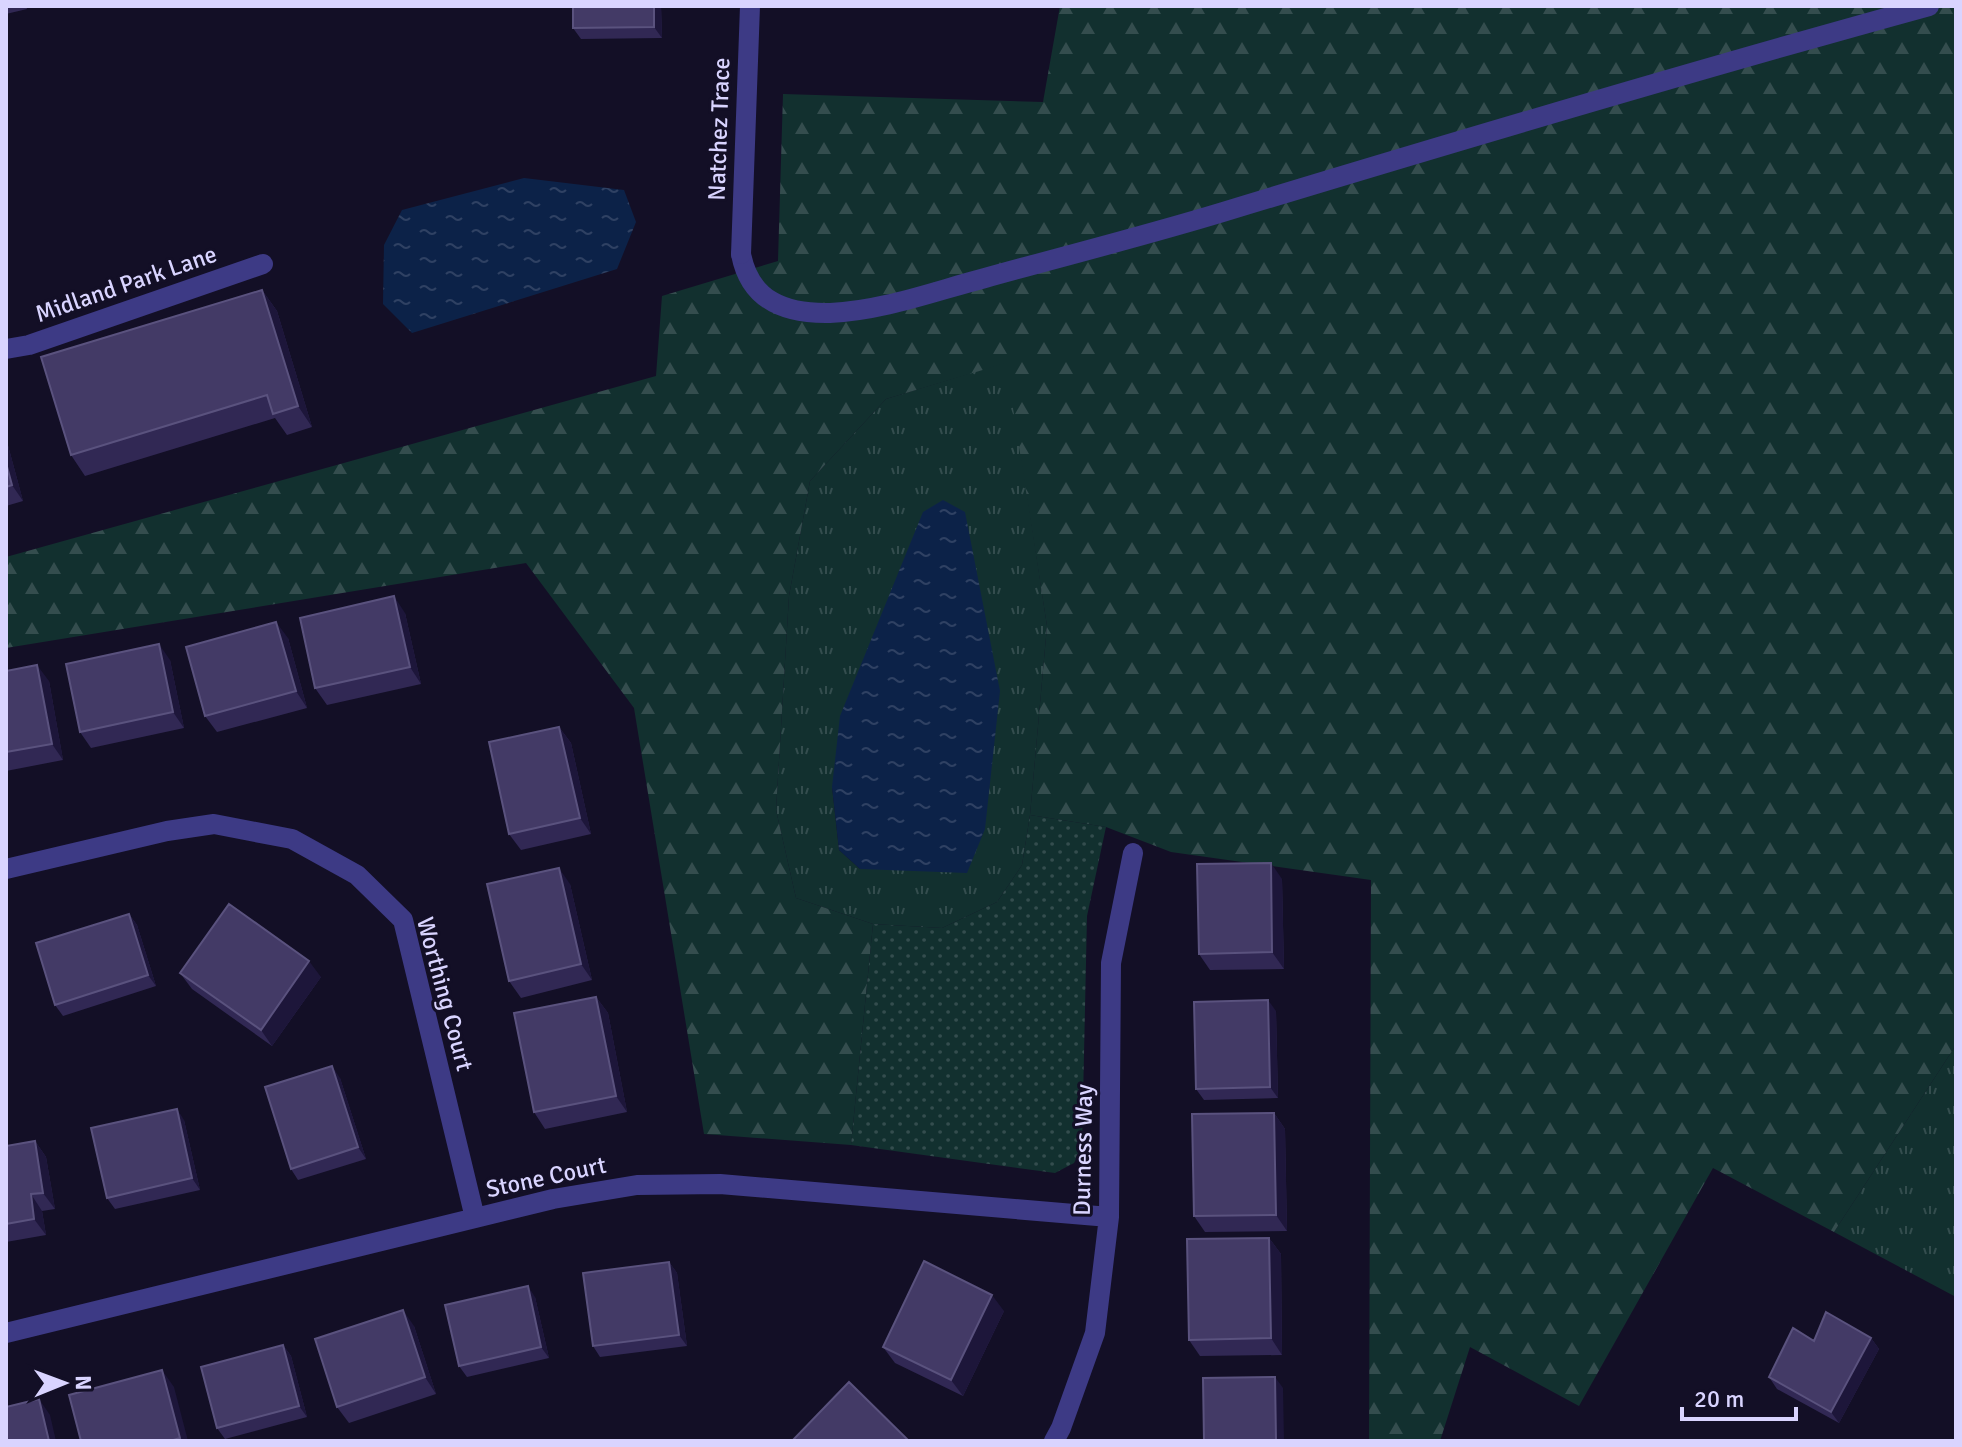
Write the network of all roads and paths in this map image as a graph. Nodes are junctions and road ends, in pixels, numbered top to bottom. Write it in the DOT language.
graph roads {
  1 [pos="750,6"];
  2 [pos="1929,6"];
  3 [pos="263,264"];
  4 [pos="6,349"];
  5 [pos="1133,853"];
  6 [pos="6,869"];
  7 [pos="1109,1217"];
  8 [pos="475,1218"];
  9 [pos="6,1333"];
  10 [pos="1054,1441"];
  1 -- 2 [label="street, Natchez Trace"];
  3 -- 4 [label="street, Midland Park Lane"];
  5 -- 7 [label="street, Durness Way"];
  6 -- 8 [label="street, Worthing Court"];
  7 -- 8 [label="street, Stone Court"];
  7 -- 10 [label="street, Durness Way"];
  8 -- 9 [label="street, Stone Court"];
}
